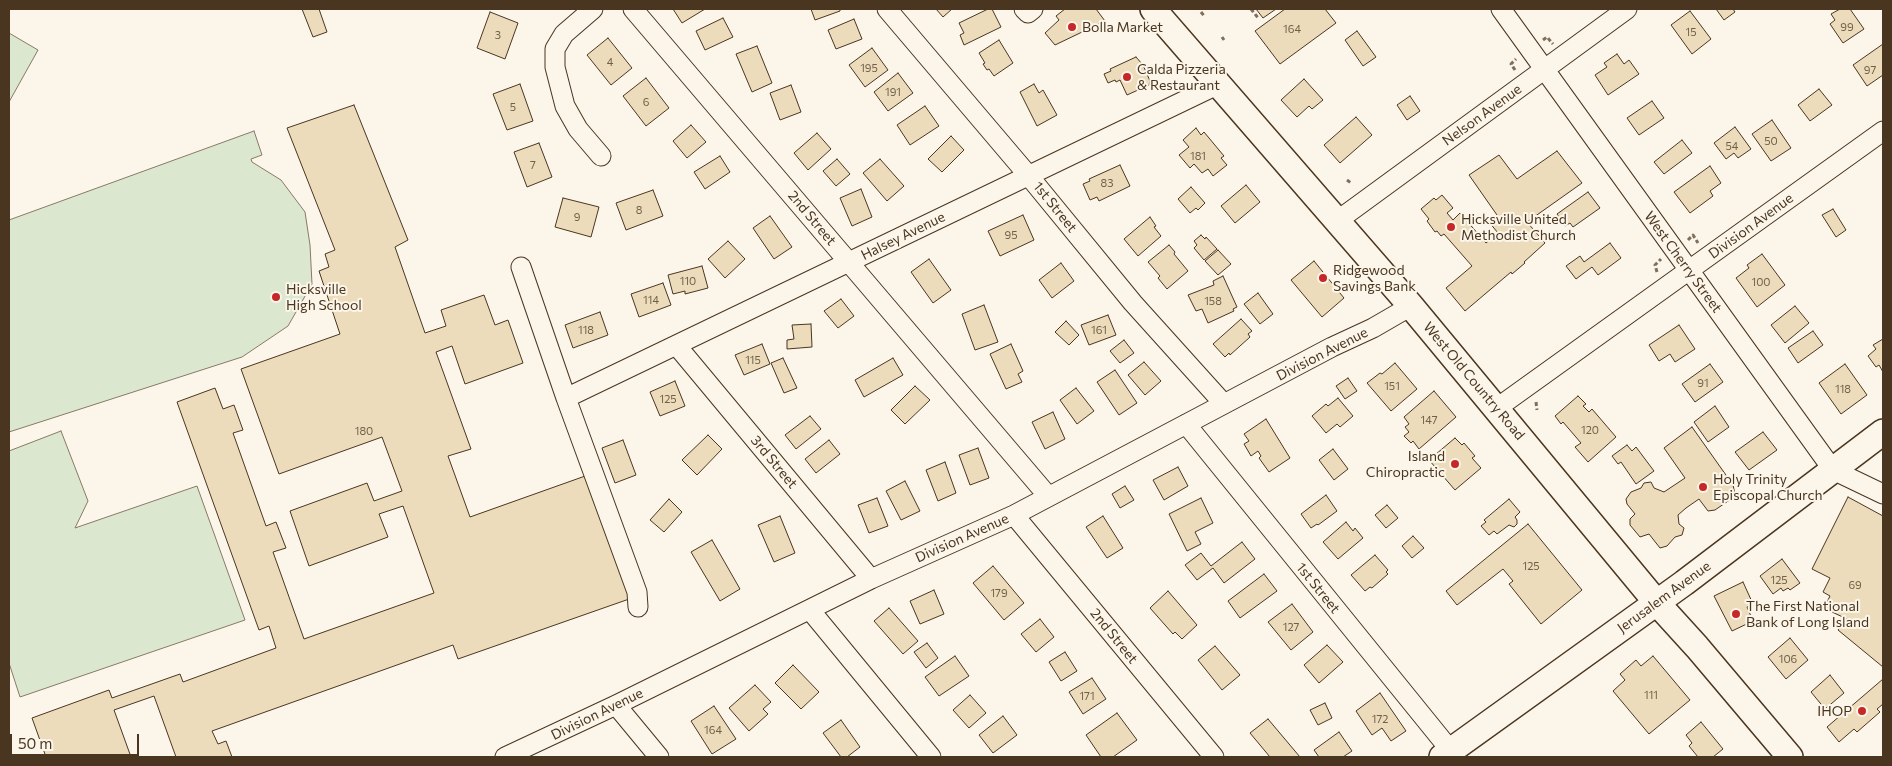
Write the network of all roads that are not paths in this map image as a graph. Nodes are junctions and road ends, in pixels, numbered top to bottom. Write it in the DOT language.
graph roads {
  1 [pos="593,9"];
  2 [pos="633,9"];
  3 [pos="887,9"];
  4 [pos="1024,9"];
  5 [pos="1033,9"];
  6 [pos="1153,9"];
  7 [pos="1501,9"];
  8 [pos="1627,9"];
  9 [pos="1544,69"];
  10 [pos="1219,84"];
  11 [pos="1883,131"];
  12 [pos="601,156"];
  13 [pos="1028,175"];
  14 [pos="1338,221"];
  15 [pos="849,262"];
  16 [pos="521,267"];
  17 [pos="1689,270"];
  18 [pos="1411,306"];
  19 [pos="677,346"];
  20 [pos="566,398"];
  21 [pos="1224,404"];
  22 [pos="1497,408"];
  23 [pos="1186,424"];
  24 [pos="1883,432"];
  25 [pos="1833,470"];
  26 [pos="1883,494"];
  27 [pos="1048,496"];
  28 [pos="1014,514"];
  29 [pos="871,578"];
  30 [pos="1656,603"];
  31 [pos="638,607"];
  32 [pos="810,610"];
  33 [pos="616,705"];
  34 [pos="1447,754"];
  35 [pos="505,757"];
  36 [pos="659,757"];
  37 [pos="931,757"];
  38 [pos="1214,757"];
  39 [pos="1788,757"];
  1 -- 12 [label="street"];
  2 -- 15 [label="street, 2nd Street"];
  3 -- 13 [label="street, 1st Street"];
  4 -- 5 [label="street"];
  6 -- 10 [label="main road, West Old Country Road"];
  7 -- 9 [label="street, West Cherry Street"];
  8 -- 9 [label="street, Nelson Avenue"];
  9 -- 14 [label="street, Nelson Avenue"];
  9 -- 17 [label="street, West Cherry Street"];
  10 -- 13 [label="street, Halsey Avenue"];
  10 -- 14 [label="main road, West Old Country Road"];
  11 -- 17 [label="street, Division Avenue"];
  13 -- 15 [label="street, Halsey Avenue"];
  13 -- 21 [label="street, 1st Street"];
  14 -- 18 [label="main road, West Old Country Road"];
  15 -- 19 [label="street, Halsey Avenue"];
  15 -- 27 [label="street, 2nd Street"];
  16 -- 20 [label="street"];
  17 -- 22 [label="street, Division Avenue"];
  17 -- 25 [label="street, West Cherry Street"];
  18 -- 21 [label="street, Division Avenue"];
  18 -- 22 [label="main road, West Old Country Road"];
  19 -- 20 [label="street, Halsey Avenue"];
  19 -- 29 [label="street, 3rd Street"];
  20 -- 31 [label="street"];
  21 -- 23 [label="street, Division Avenue"];
  22 -- 30 [label="main road, West Old Country Road"];
  23 -- 27 [label="street, Division Avenue"];
  23 -- 34 [label="street, 1st Street"];
  24 -- 25 [label="main road, Jerusalem Avenue"];
  25 -- 26 [label="street, West Cherry Street"];
  25 -- 30 [label="main road, Jerusalem Avenue"];
  27 -- 28 [label="street, Division Avenue"];
  28 -- 29 [label="street, Division Avenue"];
  28 -- 38 [label="street, 2nd Street"];
  29 -- 32 [label="street, Division Avenue"];
  30 -- 34 [label="main road, Jerusalem Avenue"];
  30 -- 39 [label="main road, West Old Country Road"];
  32 -- 33 [label="street, Division Avenue"];
  32 -- 37 [label="street"];
  33 -- 35 [label="street, Division Avenue"];
  33 -- 36 [label="street"];
}
